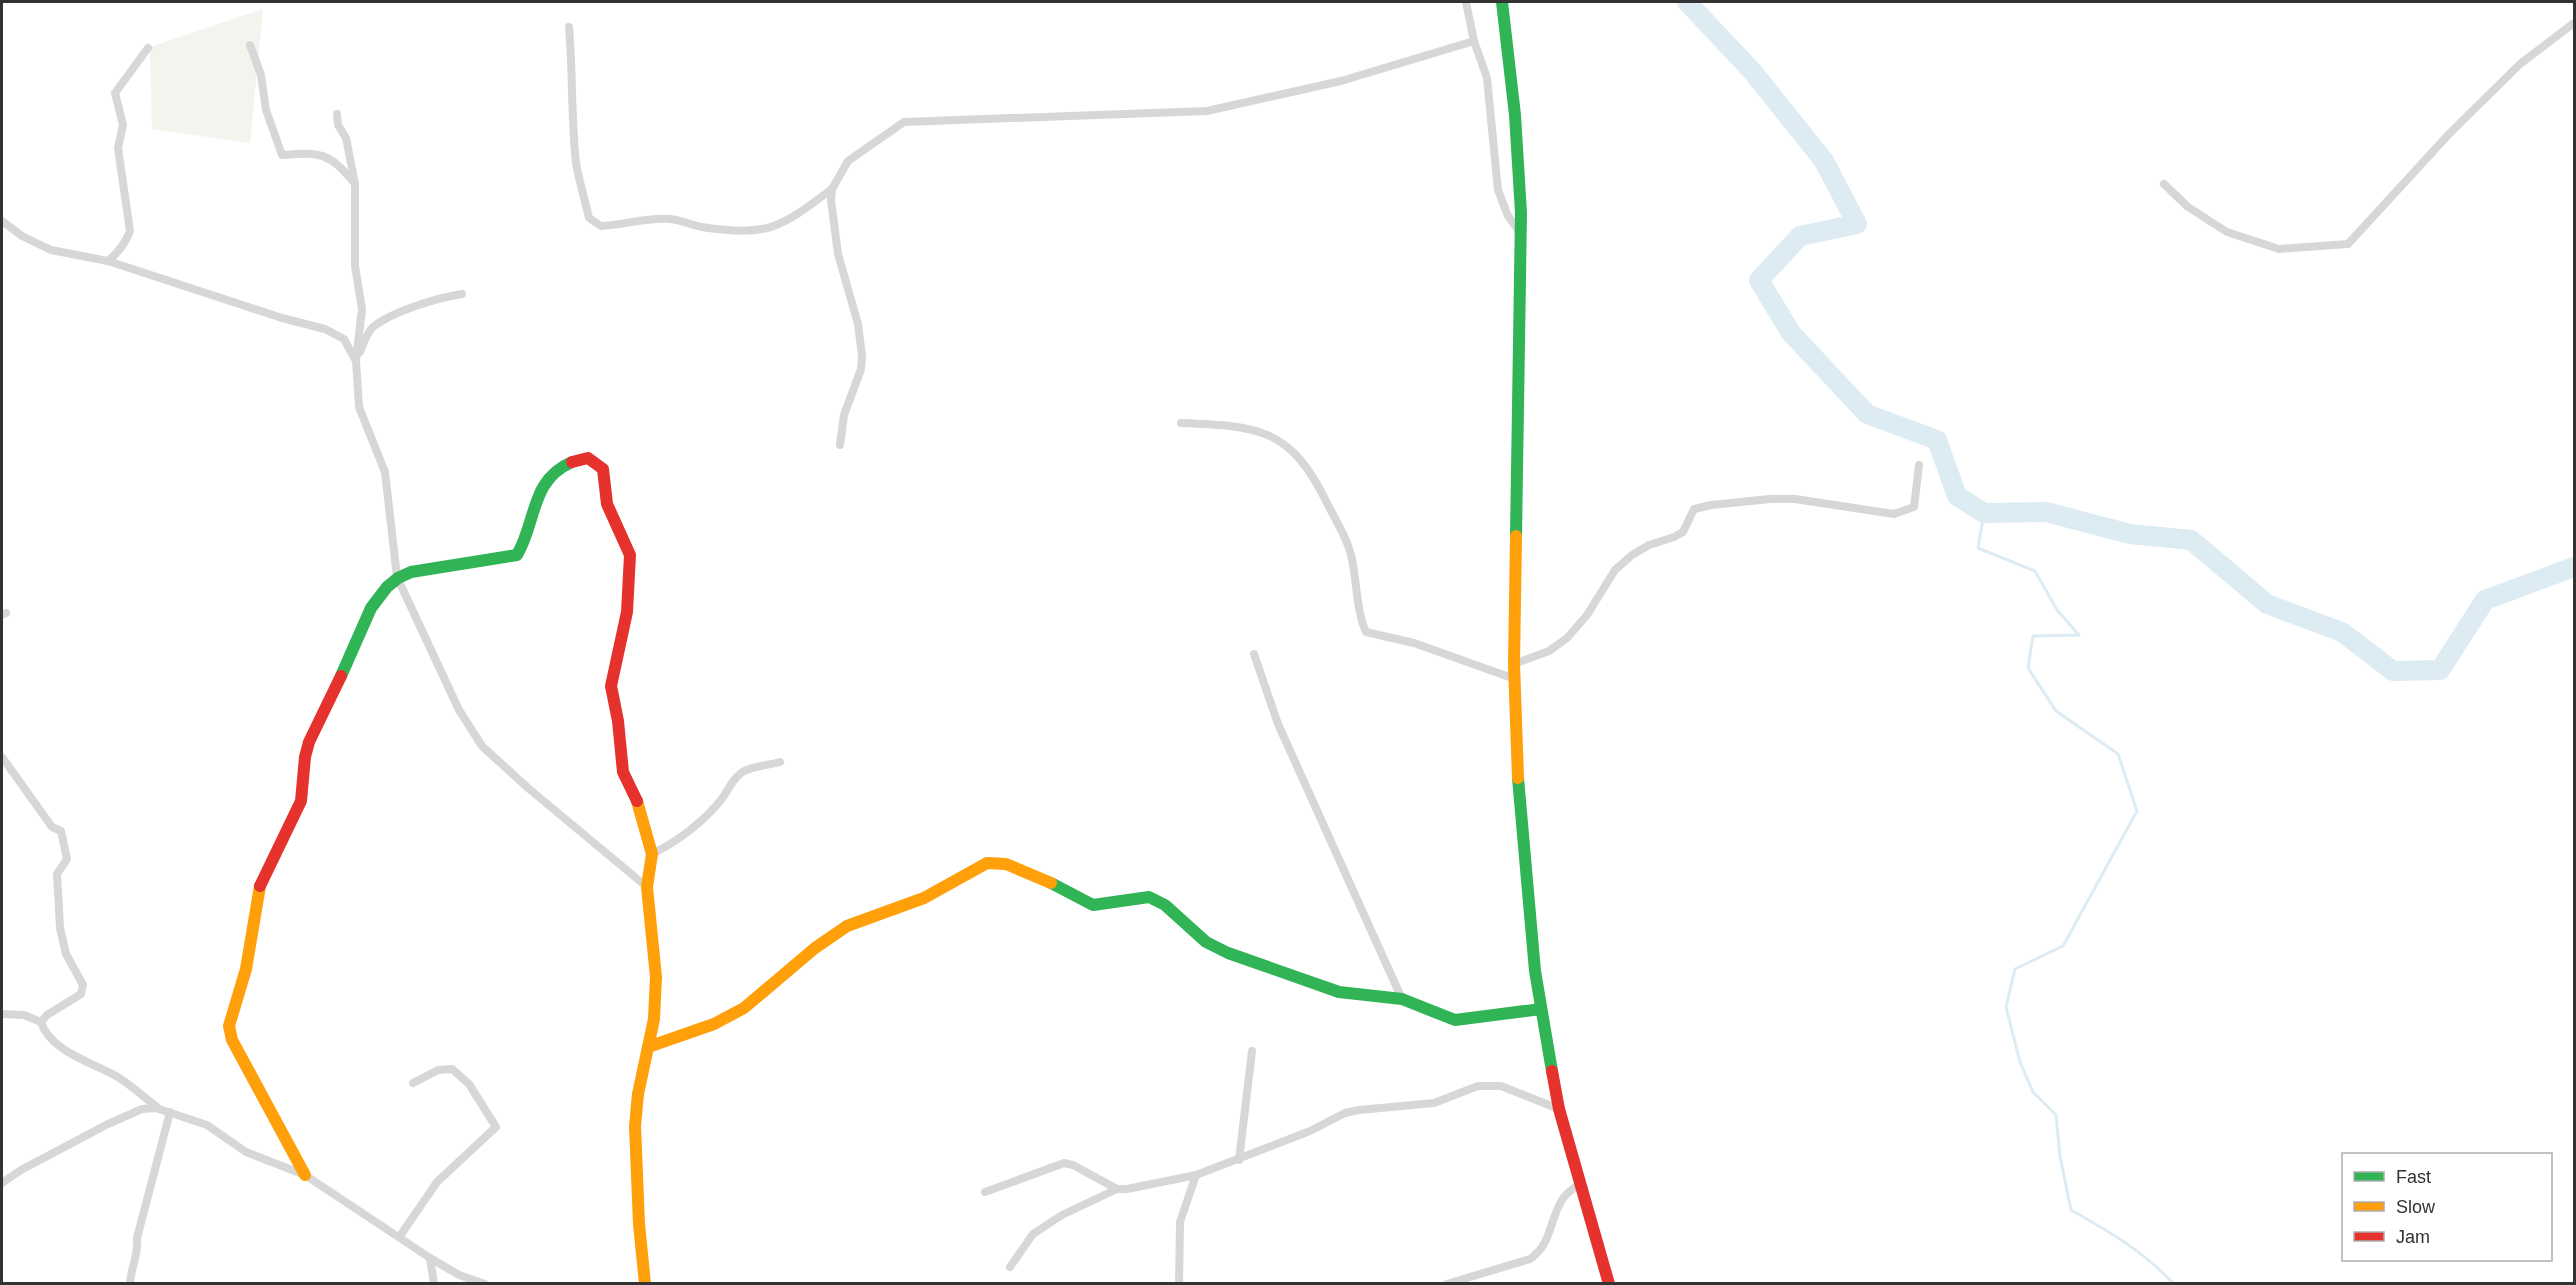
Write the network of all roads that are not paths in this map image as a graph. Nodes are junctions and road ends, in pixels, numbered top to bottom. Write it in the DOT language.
graph roads {
  1 [pos="1466,2"];
  2 [pos="1502,2"];
  3 [pos="2574,23"];
  4 [pos="569,27"];
  5 [pos="1474,41"];
  6 [pos="250,45"];
  7 [pos="148,48"];
  8 [pos="337,114"];
  9 [pos="355,184"];
  10 [pos="2164,184"];
  11 [pos="832,189"];
  12 [pos="2,220"];
  13 [pos="1521,234"];
  14 [pos="108,261"];
  15 [pos="462,294"];
  16 [pos="356,361"];
  17 [pos="1181,423"];
  18 [pos="840,445"];
  19 [pos="1920,465"];
  20 [pos="397,577"];
  21 [pos="1254,654"];
  22 [pos="1514,664"];
  23 [pos="1516,679"];
  24 [pos="2,757"];
  25 [pos="780,762"];
  26 [pos="652,854"];
  27 [pos="647,886"];
  28 [pos="1402,999"];
  29 [pos="1541,1009"];
  30 [pos="2,1014"];
  31 [pos="41,1022"];
  32 [pos="648,1047"];
  33 [pos="1252,1051"];
  34 [pos="413,1083"];
  35 [pos="158,1108"];
  36 [pos="1559,1109"];
  37 [pos="170,1112"];
  38 [pos="1239,1160"];
  39 [pos="305,1175"];
  40 [pos="1196,1175"];
  41 [pos="2,1183"];
  42 [pos="1580,1184"];
  43 [pos="1117,1189"];
  44 [pos="985,1192"];
  45 [pos="400,1236"];
  46 [pos="430,1258"];
  47 [pos="1010,1267"];
  48 [pos="130,1284"];
  49 [pos="434,1284"];
  50 [pos="485,1284"];
  51 [pos="645,1284"];
  52 [pos="1179,1284"];
  53 [pos="1447,1284"];
  54 [pos="1609,1284"];
  1 -- 5 [label="street"];
  2 -- 13 [label="main road"];
  3 -- 10 [label="street"];
  4 -- 11 [label="street"];
  5 -- 11 [label="street"];
  5 -- 13 [label="street"];
  6 -- 9 [label="street"];
  7 -- 14 [label="street"];
  8 -- 9 [label="street"];
  9 -- 16 [label="street"];
  11 -- 18 [label="street"];
  12 -- 14 [label="street"];
  13 -- 22 [label="main road"];
  14 -- 16 [label="street"];
  15 -- 16 [label="street"];
  16 -- 20 [label="street"];
  17 -- 23 [label="street"];
  19 -- 22 [label="street"];
  20 -- 26 [label="main road"];
  20 -- 27 [label="street"];
  20 -- 39 [label="main road"];
  21 -- 28 [label="street"];
  22 -- 23 [label="main road"];
  23 -- 29 [label="main road"];
  24 -- 31 [label="street"];
  25 -- 26 [label="street"];
  26 -- 27 [label="main road"];
  27 -- 32 [label="main road"];
  28 -- 29 [label="main road"];
  28 -- 32 [label="main road"];
  29 -- 36 [label="main road"];
  30 -- 31 [label="street"];
  31 -- 35 [label="street"];
  32 -- 51 [label="main road"];
  33 -- 38 [label="street"];
  34 -- 45 [label="street"];
  35 -- 37 [label="street"];
  35 -- 41 [label="street"];
  36 -- 38 [label="street"];
  36 -- 42 [label="main road"];
  37 -- 39 [label="street"];
  37 -- 48 [label="street"];
  38 -- 40 [label="street"];
  39 -- 45 [label="street"];
  40 -- 43 [label="street"];
  40 -- 52 [label="street"];
  42 -- 53 [label="street"];
  42 -- 54 [label="main road"];
  43 -- 44 [label="street"];
  43 -- 47 [label="street"];
  45 -- 46 [label="street"];
  46 -- 49 [label="street"];
  46 -- 50 [label="street"];
}
